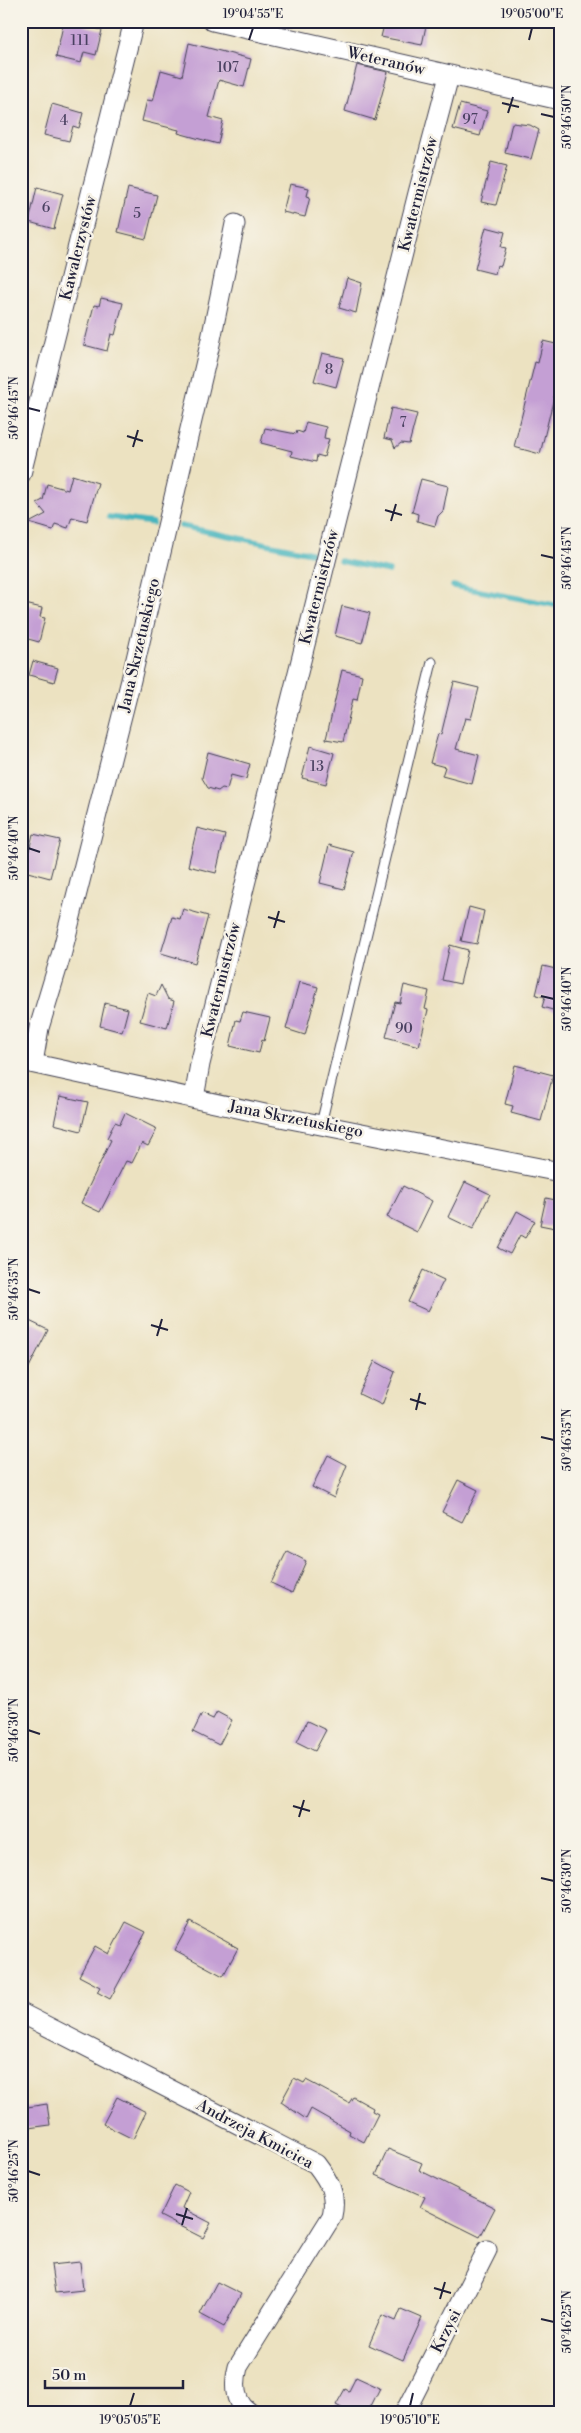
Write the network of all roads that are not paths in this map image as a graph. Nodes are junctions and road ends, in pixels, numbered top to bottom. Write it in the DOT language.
graph roads {
  1 [pos="134,21"];
  2 [pos="213,21"];
  3 [pos="449,76"];
  4 [pos="560,100"];
  5 [pos="235,224"];
  6 [pos="21,474"];
  7 [pos="432,662"];
  8 [pos="27,1062"];
  9 [pos="194,1098"];
  10 [pos="321,1124"];
  11 [pos="560,1172"];
  12 [pos="21,2013"];
  13 [pos="487,2250"];
  14 [pos="249,2412"];
  15 [pos="405,2412"];
  1 -- 6 [label="street, Kawalerzystów"];
  2 -- 3 [label="street, Weteranów"];
  3 -- 4 [label="street, Weteranów"];
  3 -- 9 [label="street, Kwatermistrzów"];
  5 -- 8 [label="street, Jana Skrzetuskiego"];
  7 -- 10 [label="lane"];
  8 -- 9 [label="street, Jana Skrzetuskiego"];
  9 -- 10 [label="street, Jana Skrzetuskiego"];
  10 -- 11 [label="street, Jana Skrzetuskiego"];
  12 -- 14 [label="street, Andrzeja Kmicica"];
  13 -- 15 [label="street, Krzysi"];
}
